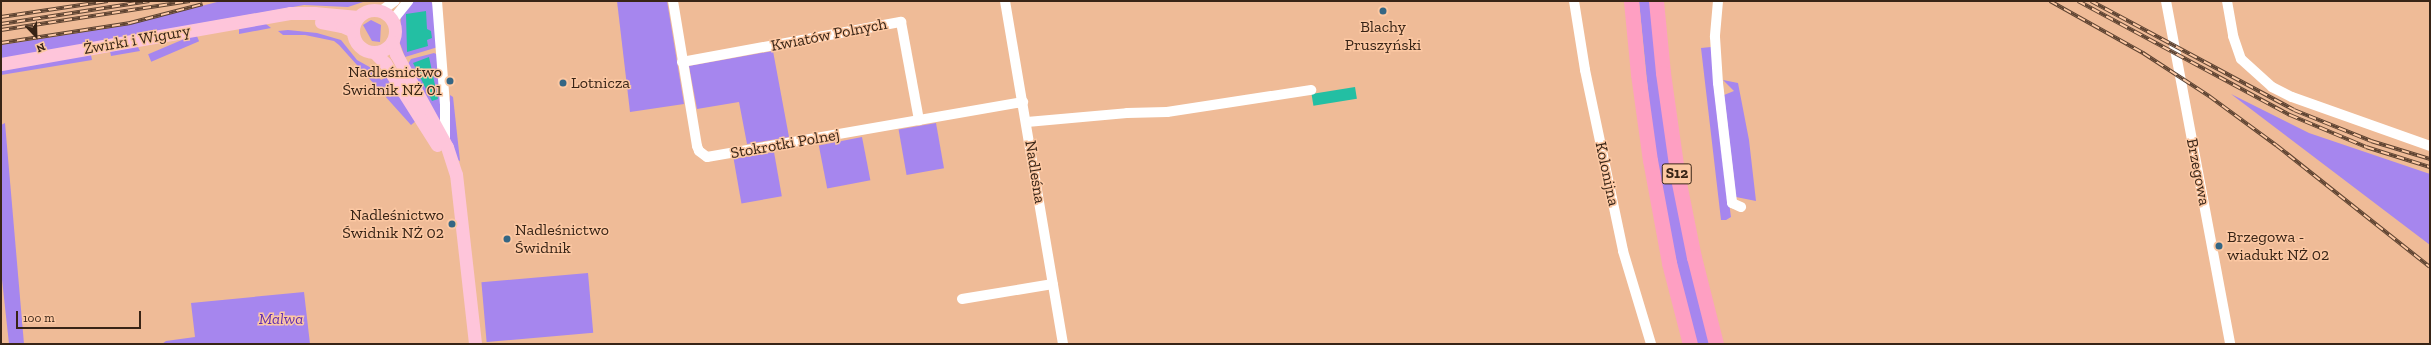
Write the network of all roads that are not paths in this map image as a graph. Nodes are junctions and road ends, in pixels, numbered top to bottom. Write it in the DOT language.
graph roads {
  1 [pos="395,1"];
  2 [pos="408,1"];
  3 [pos="437,1"];
  4 [pos="674,1"];
  5 [pos="1005,1"];
  6 [pos="1574,1"];
  7 [pos="1632,1"];
  8 [pos="1656,1"];
  9 [pos="1718,1"];
  10 [pos="2166,1"];
  11 [pos="2227,1"];
  12 [pos="381,11"];
  13 [pos="358,17"];
  14 [pos="273,18"];
  15 [pos="392,21"];
  16 [pos="353,31"];
  17 [pos="392,42"];
  18 [pos="374,52"];
  19 [pos="682,62"];
  20 [pos="1,64"];
  21 [pos="1311,90"];
  22 [pos="1023,102"];
  23 [pos="919,120"];
  24 [pos="1027,122"];
  25 [pos="445,143"];
  26 [pos="2430,146"];
  27 [pos="1741,208"];
  28 [pos="461,221"];
  29 [pos="1053,284"];
  30 [pos="962,299"];
  31 [pos="475,344"];
  32 [pos="1062,344"];
  33 [pos="1650,344"];
  34 [pos="1690,344"];
  35 [pos="1716,344"];
  36 [pos="2230,344"];
  1 -- 12 [label="street"];
  2 -- 15 [label="street"];
  3 -- 25 [label="street"];
  4 -- 19 [label="street, Stokrotki Polnej"];
  5 -- 22 [label="street, Nadleśna"];
  6 -- 33 [label="street, Kolonijna"];
  7 -- 34 [label="highway, S12"];
  8 -- 35 [label="highway, S12"];
  9 -- 27 [label="street"];
  10 -- 36 [label="street, Brzegowa"];
  11 -- 26 [label="street"];
  12 -- 13 [label="main road"];
  12 -- 15 [label="main road"];
  13 -- 14 [label="main road, Żwirki i Wigury"];
  13 -- 16 [label="main road"];
  14 -- 16 [label="main road, Żwirki i Wigury"];
  14 -- 20 [label="main road, Żwirki i Wigury"];
  15 -- 17 [label="main road"];
  16 -- 18 [label="main road"];
  17 -- 18 [label="main road"];
  17 -- 25 [label="main road"];
  18 -- 28 [label="main road"];
  19 -- 23 [label="street, Stokrotki Polnej"];
  19 -- 23 [label="street, Kwiatów Polnych"];
  21 -- 24 [label="street"];
  22 -- 23 [label="street, Stokrotki Polnej"];
  22 -- 24 [label="street, Nadleśna"];
  24 -- 29 [label="street, Nadleśna"];
  25 -- 28 [label="main road"];
  28 -- 31 [label="main road"];
  29 -- 30 [label="street"];
  29 -- 32 [label="street, Nadleśna"];
}
